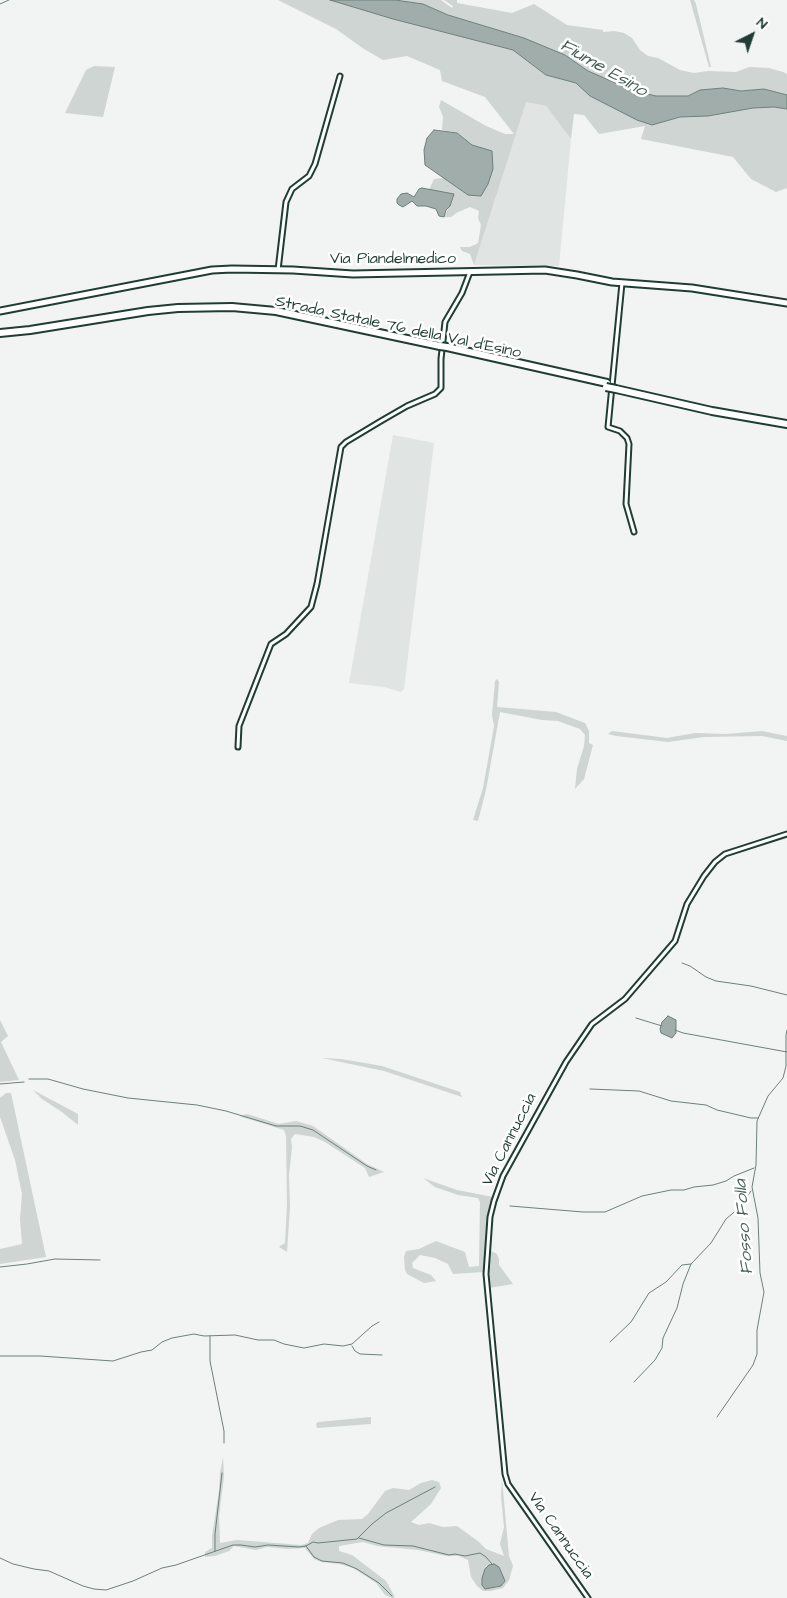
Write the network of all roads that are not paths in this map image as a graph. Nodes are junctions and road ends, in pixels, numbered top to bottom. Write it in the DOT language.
graph roads {
  1 [pos="340,76"];
  2 [pos="278,270"];
  3 [pos="470,272"];
  4 [pos="622,283"];
  5 [pos="787,303"];
  6 [pos="0,311"];
  7 [pos="0,334"];
  8 [pos="616,387"];
  9 [pos="787,420"];
  10 [pos="787,424"];
  11 [pos="634,532"];
  12 [pos="238,747"];
  13 [pos="787,834"];
  14 [pos="588,1598"];
  1 -- 2 [label="street"];
  2 -- 3 [label="main road, Via Piandelmedico"];
  2 -- 6 [label="main road, Via Piandelmedico"];
  3 -- 4 [label="main road, Via Piandelmedico"];
  3 -- 12 [label="street"];
  4 -- 5 [label="main road, Via Piandelmedico"];
  4 -- 11 [label="street"];
  7 -- 8 [label="highway, Strada Statale 76 della Val d'Esino, bridge"];
  8 -- 9 [label="highway, Strada Statale 76 della Val d'Esino"];
  8 -- 10 [label="highway, Strada Statale 76 della Val d'Esino"];
  13 -- 14 [label="street, Via Cannuccia"];
}
